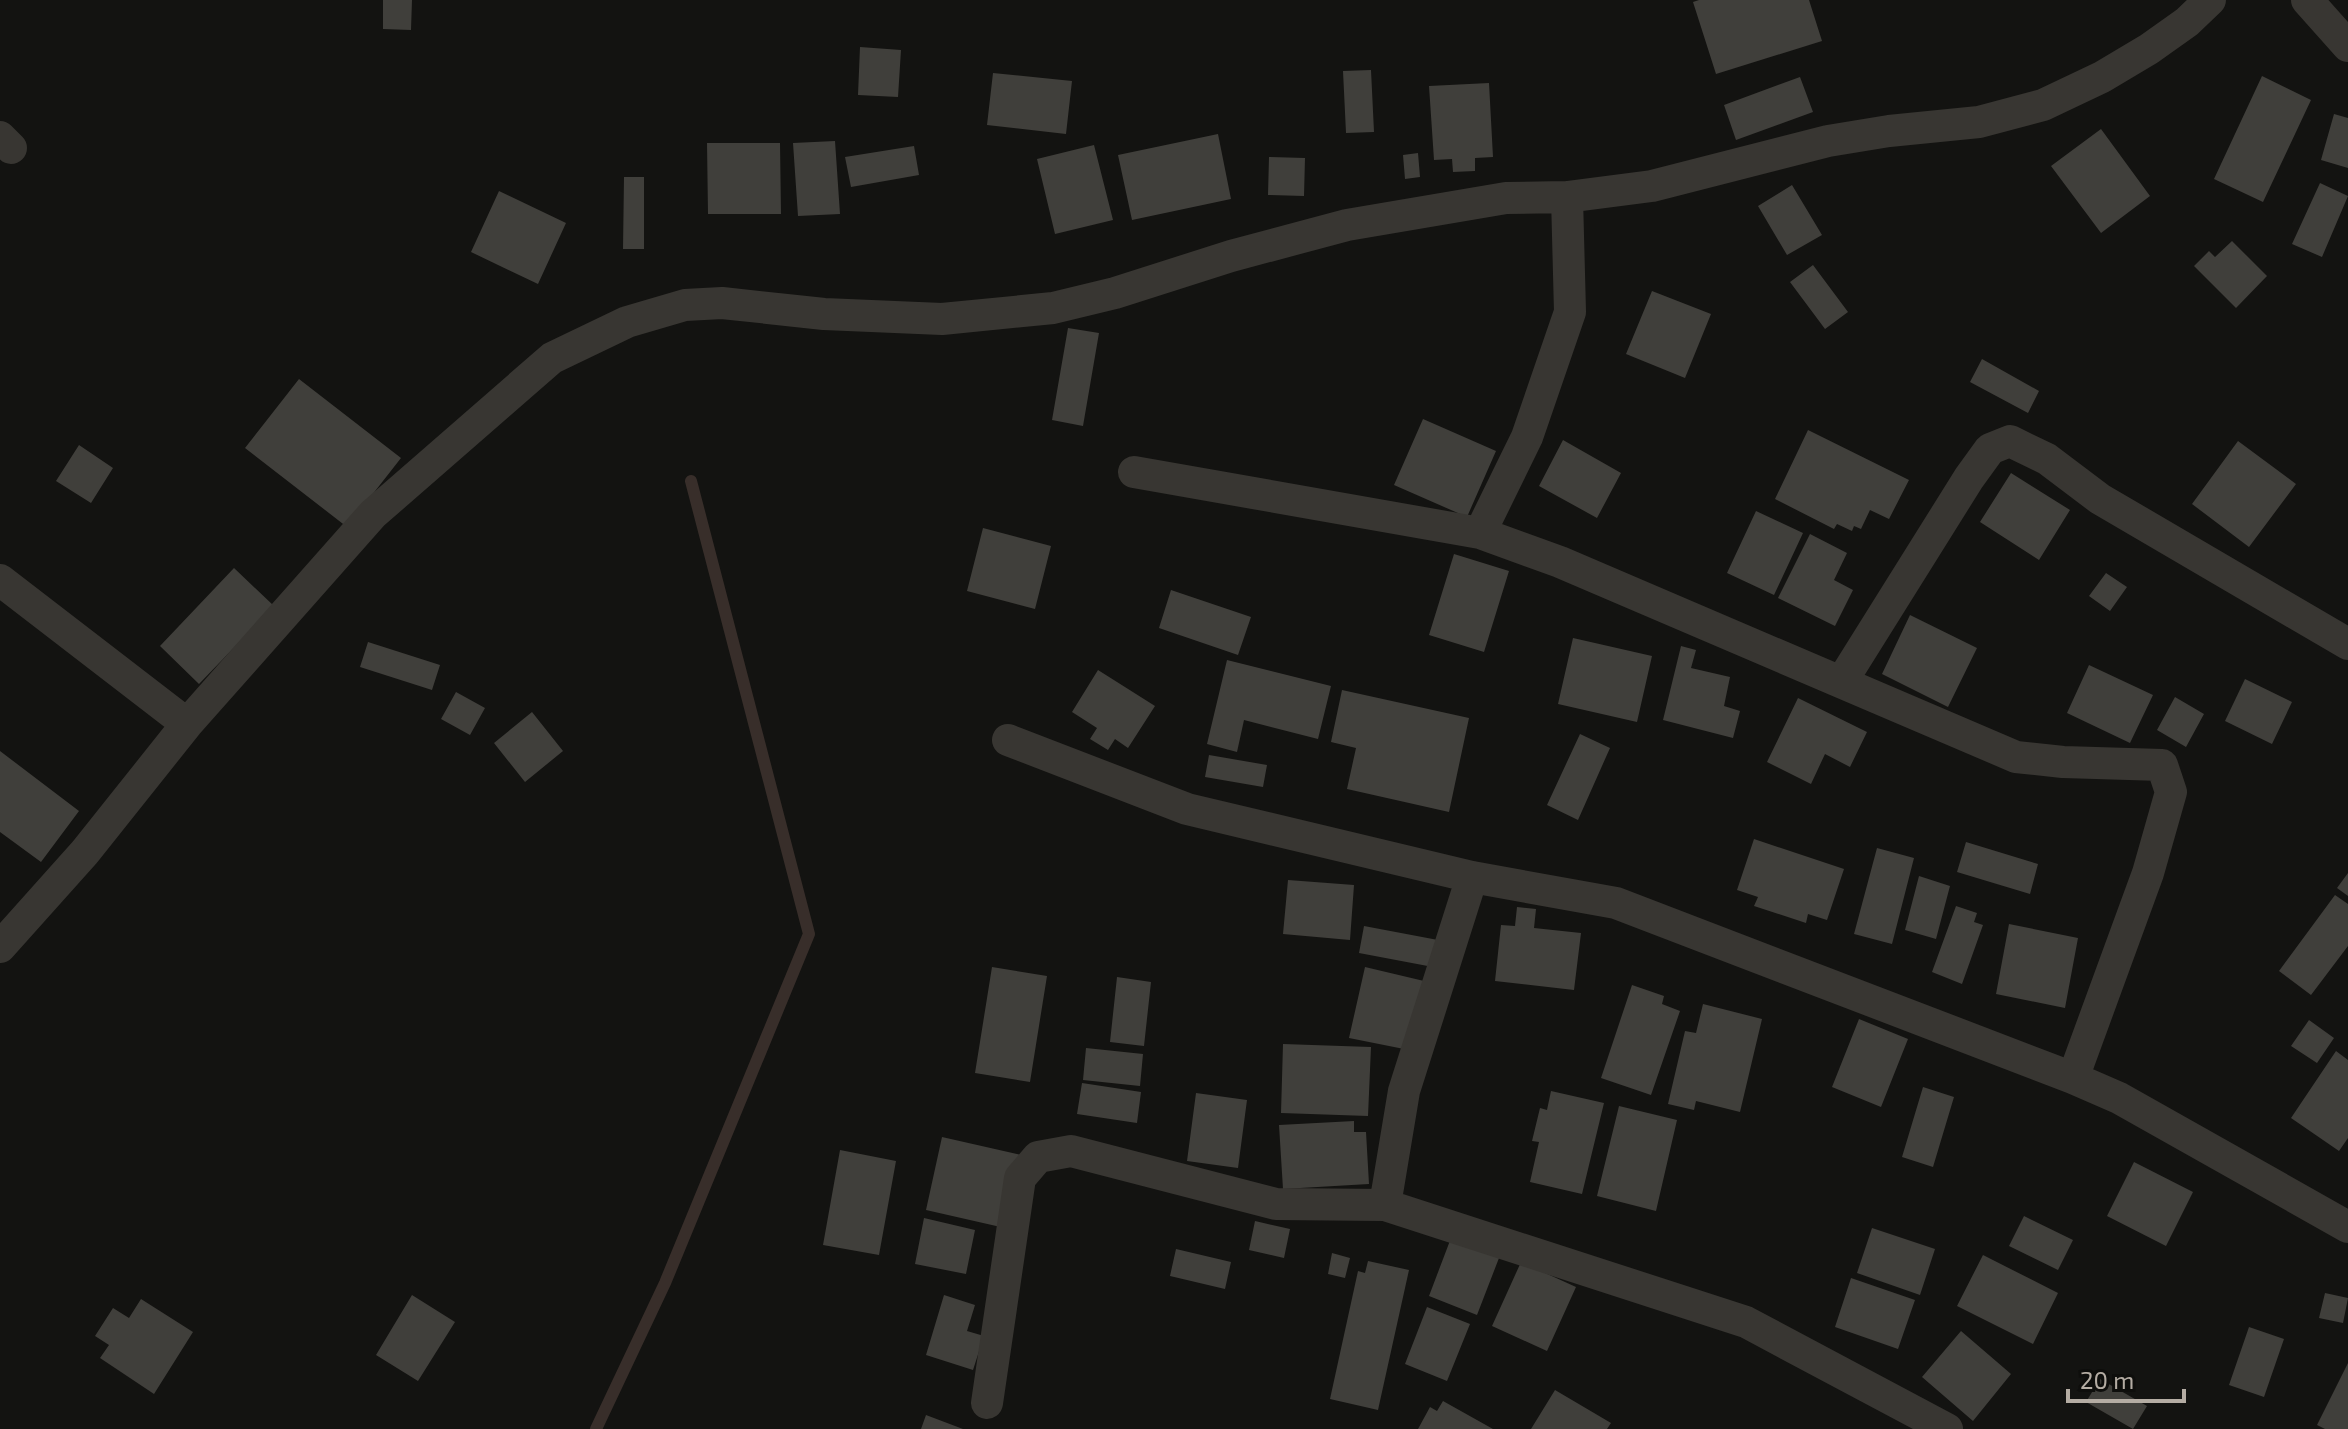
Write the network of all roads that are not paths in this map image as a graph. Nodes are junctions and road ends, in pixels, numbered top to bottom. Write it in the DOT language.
graph roads {
  1 [pos="2210,0"];
  2 [pos="2307,0"];
  3 [pos="2348,46"];
  4 [pos="1567,197"];
  5 [pos="1134,472"];
  6 [pos="1480,533"];
  7 [pos="0,580"];
  8 [pos="2348,644"];
  9 [pos="1842,681"];
  10 [pos="187,724"];
  11 [pos="1008,740"];
  12 [pos="1472,877"];
  13 [pos="0,947"];
  14 [pos="2073,1078"];
  15 [pos="1385,1205"];
  16 [pos="2348,1227"];
  17 [pos="987,1403"];
  18 [pos="1947,1429"];
  1 -- 4 [label="street"];
  2 -- 3 [label="street"];
  4 -- 6 [label="street"];
  4 -- 10 [label="street"];
  5 -- 6 [label="street"];
  6 -- 9 [label="street"];
  7 -- 10 [label="street"];
  8 -- 9 [label="street"];
  9 -- 14 [label="street"];
  10 -- 13 [label="street"];
  11 -- 12 [label="street"];
  12 -- 14 [label="street"];
  12 -- 15 [label="street"];
  14 -- 16 [label="street"];
  15 -- 17 [label="street"];
  15 -- 18 [label="street"];
}
